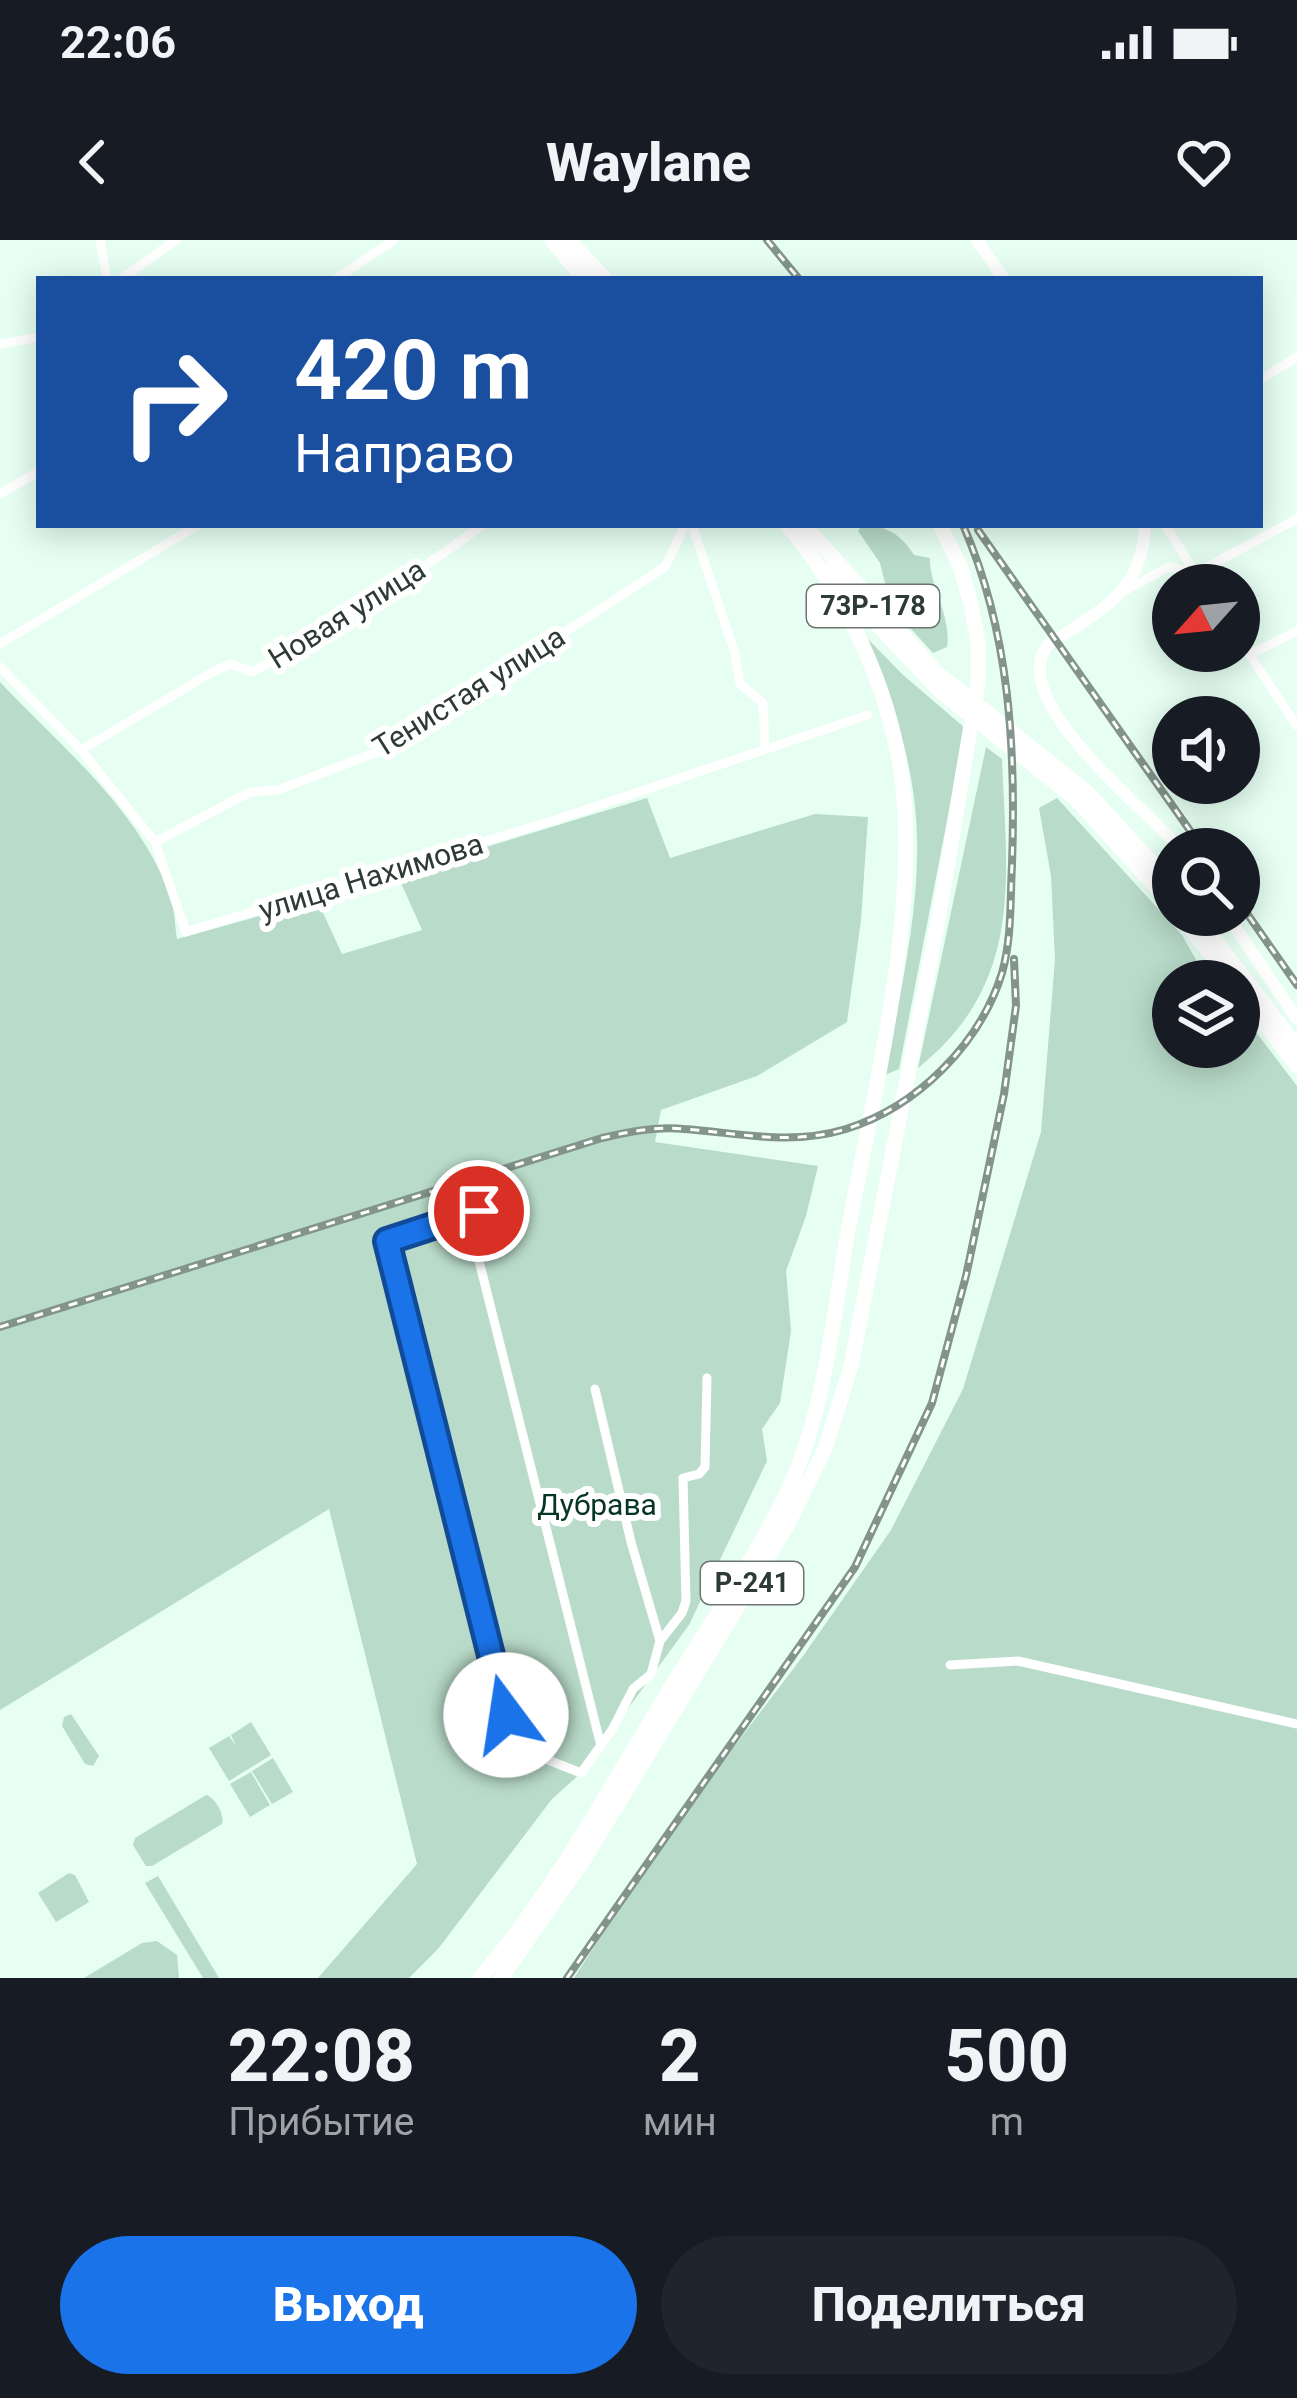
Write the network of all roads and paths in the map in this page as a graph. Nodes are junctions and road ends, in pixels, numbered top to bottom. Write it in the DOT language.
graph roads {
  1 [pos="100,240"];
  2 [pos="176,240"];
  3 [pos="394,240"];
  4 [pos="552,240"];
  5 [pos="569,240"];
  6 [pos="977,240"];
  7 [pos="577,271"];
  8 [pos="106,276"];
  9 [pos="125,276"];
  10 [pos="340,276"];
  11 [pos="1002,276"];
  12 [pos="36,338"];
  13 [pos="0,344"];
  14 [pos="1297,357"];
  15 [pos="1263,378"];
  16 [pos="36,473"];
  17 [pos="0,494"];
  18 [pos="1297,519"];
  19 [pos="175,528"];
  20 [pos="193,528"];
  21 [pos="479,528"];
  22 [pos="687,528"];
  23 [pos="690,528"];
  24 [pos="790,528"];
  25 [pos="807,528"];
  26 [pos="941,528"];
  27 [pos="1145,528"];
  28 [pos="1168,528"];
  29 [pos="178,537"];
  30 [pos="814,556"];
  31 [pos="1190,564"];
  32 [pos="1213,564"];
  33 [pos="1152,576"];
  34 [pos="1126,590"];
  35 [pos="1297,631"];
  36 [pos="0,644"];
  37 [pos="1260,650"];
  38 [pos="0,667"];
  39 [pos="1260,670"];
  40 [pos="944,686"];
  41 [pos="868,715"];
  42 [pos="1297,726"];
  43 [pos="765,748"];
  44 [pos="82,750"];
  45 [pos="1051,769"];
  46 [pos="1159,828"];
  47 [pos="155,842"];
  48 [pos="1152,862"];
  49 [pos="1152,882"];
  50 [pos="1197,936"];
  51 [pos="1211,936"];
  52 [pos="1241,936"];
  53 [pos="1215,960"];
  54 [pos="1260,1014"];
  55 [pos="1297,1019"];
  56 [pos="1295,1053"];
  57 [pos="479,1211"];
  58 [pos="471,1229"];
  59 [pos="707,1378"];
  60 [pos="596,1389"];
  61 [pos="660,1641"];
  62 [pos="950,1665"];
  63 [pos="1297,1724"];
  64 [pos="600,1742"];
  65 [pos="480,1978"];
  66 [pos="501,1978"];
  1 -- 8 [label="street"];
  2 -- 9 [label="street"];
  3 -- 10 [label="street"];
  4 -- 7 [label="main road"];
  5 -- 7 [label="main road"];
  6 -- 11 [label="street"];
  12 -- 13 [label="street"];
  14 -- 15 [label="street"];
  16 -- 17 [label="street"];
  18 -- 32 [label="street"];
  19 -- 29 [label="street"];
  20 -- 29 [label="street"];
  21 -- 44 [label="street, Новая улица"];
  22 -- 47 [label="street, Тенистая улица"];
  23 -- 43 [label="street"];
  24 -- 30 [label="main road, Р-241"];
  25 -- 40 [label="main road, 73Р-178"];
  26 -- 66 [label="main road, Р-241"];
  27 -- 34 [label="street"];
  28 -- 31 [label="street"];
  29 -- 36 [label="street"];
  30 -- 40 [label="main road, 73Р-178"];
  30 -- 65 [label="main road, Р-241"];
  33 -- 34 [label="street"];
  34 -- 46 [label="street"];
  35 -- 37 [label="street"];
  38 -- 44 [label="street, улица Нахимова"];
  39 -- 42 [label="street"];
  40 -- 45 [label="main road, 73Р-178"];
  41 -- 43 [label="street, улица Нахимова"];
  43 -- 47 [label="street, улица Нахимова"];
  44 -- 47 [label="street, улица Нахимова"];
  45 -- 48 [label="main road, 73Р-178"];
  45 -- 49 [label="main road, 73Р-178"];
  50 -- 53 [label="main road"];
  51 -- 56 [label="main road"];
  52 -- 55 [label="street"];
  54 -- 56 [label="main road"];
  57 -- 64 [label="street"];
  58 -- 64 [label="street"];
  59 -- 61 [label="street"];
  60 -- 61 [label="street"];
  61 -- 64 [label="street"];
  62 -- 63 [label="street"];
}
